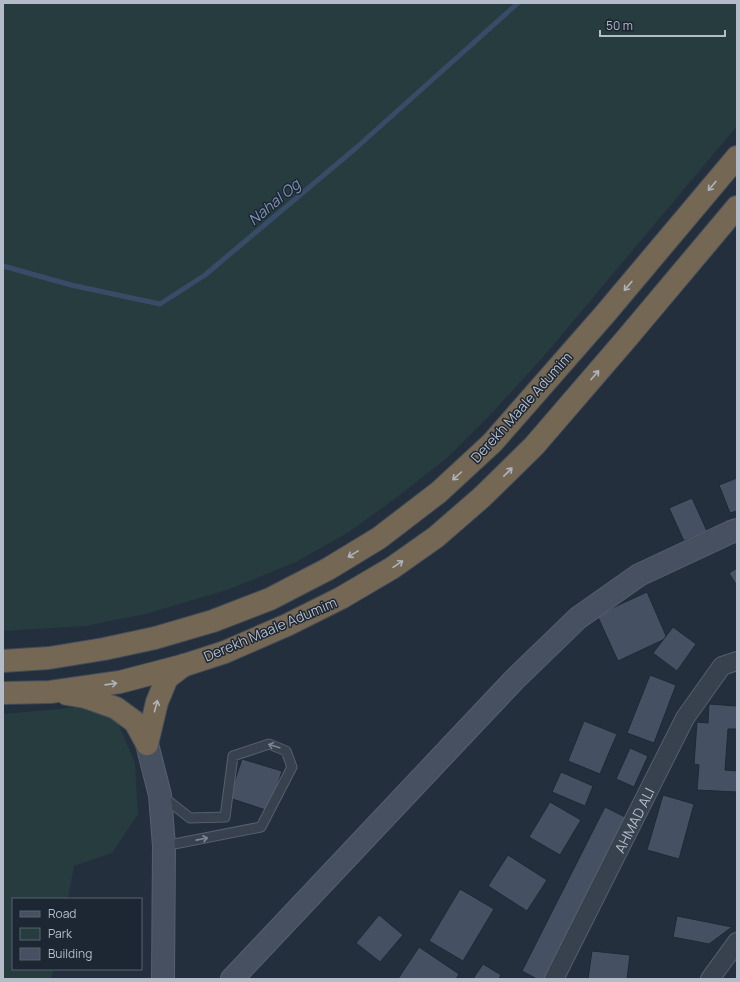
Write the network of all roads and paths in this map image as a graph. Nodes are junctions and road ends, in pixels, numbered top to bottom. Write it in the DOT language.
graph roads {
  1 [pos="737,157"];
  2 [pos="737,207"];
  3 [pos="737,530"];
  4 [pos="3,661"];
  5 [pos="730,664"];
  6 [pos="185,665"];
  7 [pos="50,692"];
  8 [pos="3,693"];
  9 [pos="147,744"];
  10 [pos="160,795"];
  11 [pos="164,846"];
  12 [pos="737,942"];
  13 [pos="163,979"];
  14 [pos="232,979"];
  15 [pos="554,979"];
  16 [pos="710,979"];
  1 -- 4 [label="highway, Derekh Maale Adumim, one-way"];
  6 -- 2 [label="highway, Derekh Maale Adumim, one-way"];
  3 -- 14 [label="street"];
  5 -- 15 [label="street, AHMAD ALI"];
  7 -- 6 [label="highway, Derekh Maale Adumim, one-way"];
  9 -- 6 [label="highway, one-way"];
  7 -- 8 [label="highway, Derekh Maale Adumim"];
  7 -- 9 [label="highway"];
  9 -- 10 [label="street"];
  10 -- 11 [label="street"];
  11 -- 10 [label="lane, one-way"];
  11 -- 13 [label="street"];
  12 -- 16 [label="street"];
}
